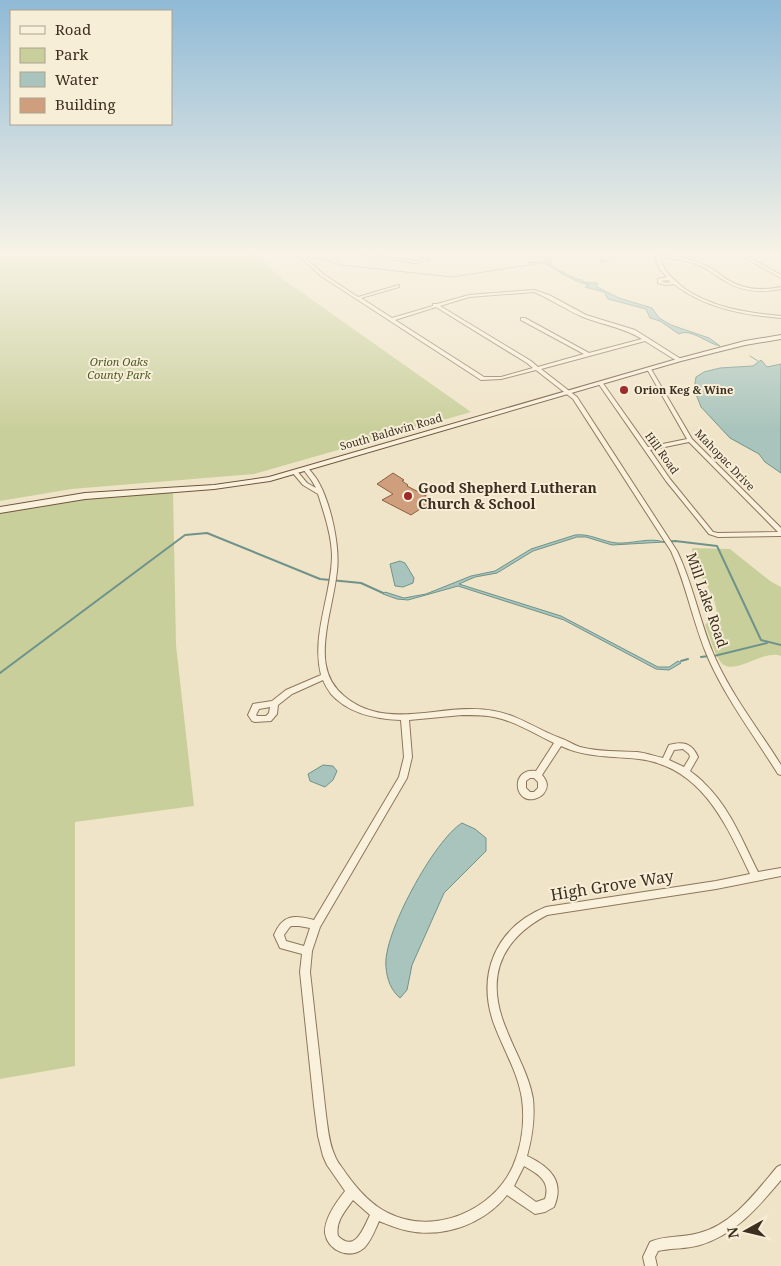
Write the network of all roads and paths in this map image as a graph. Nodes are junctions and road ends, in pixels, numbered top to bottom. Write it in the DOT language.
graph roads {
  1 [pos="379,312"];
  2 [pos="414,312"];
  3 [pos="446,312"];
  4 [pos="577,312"];
  5 [pos="741,312"];
  6 [pos="781,317"];
  7 [pos="524,319"];
  8 [pos="391,320"];
  9 [pos="781,337"];
  10 [pos="646,339"];
  11 [pos="587,354"];
  12 [pos="679,360"];
  13 [pos="537,368"];
  14 [pos="649,368"];
  15 [pos="600,383"];
  16 [pos="568,392"];
  17 [pos="690,440"];
  18 [pos="646,449"];
  19 [pos="306,469"];
  20 [pos="295,472"];
  21 [pos="318,492"];
  22 [pos="0,510"];
  23 [pos="781,533"];
  24 [pos="323,677"];
  25 [pos="274,704"];
  26 [pos="405,719"];
  27 [pos="560,741"];
  28 [pos="665,761"];
  29 [pos="686,771"];
  30 [pos="781,772"];
  31 [pos="538,776"];
  32 [pos="781,872"];
  33 [pos="756,876"];
  34 [pos="316,925"];
  35 [pos="307,951"];
  36 [pos="521,1159"];
  37 [pos="781,1171"];
  38 [pos="506,1188"];
  39 [pos="351,1193"];
  40 [pos="376,1215"];
  41 [pos="651,1266"];
  1 -- 8 [label="street"];
  2 -- 8 [label="street"];
  3 -- 13 [label="street, Mill Lake Road"];
  4 -- 10 [label="street"];
  5 -- 6 [label="street"];
  7 -- 11 [label="street"];
  8 -- 13 [label="street"];
  9 -- 12 [label="main road, South Baldwin Road"];
  10 -- 11 [label="street"];
  10 -- 12 [label="street"];
  11 -- 13 [label="street"];
  12 -- 14 [label="main road, South Baldwin Road"];
  13 -- 16 [label="street, Mill Lake Road"];
  14 -- 15 [label="main road, South Baldwin Road"];
  14 -- 17 [label="street, Mahopac Drive"];
  15 -- 16 [label="main road, South Baldwin Road"];
  15 -- 18 [label="street, Hill Road"];
  16 -- 19 [label="main road, South Baldwin Road"];
  16 -- 30 [label="street, Mill Lake Road"];
  17 -- 18 [label="street"];
  17 -- 23 [label="street, Mahopac Drive"];
  18 -- 23 [label="street, Hill Road"];
  19 -- 20 [label="main road, South Baldwin Road"];
  19 -- 21 [label="street"];
  20 -- 21 [label="street"];
  20 -- 22 [label="main road, South Baldwin Road"];
  21 -- 24 [label="street"];
  24 -- 25 [label="street"];
  24 -- 26 [label="street"];
  26 -- 27 [label="street"];
  26 -- 34 [label="street, High Grove Way"];
  27 -- 28 [label="street"];
  27 -- 31 [label="street"];
  28 -- 29 [label="street"];
  28 -- 29 [label="street"];
  29 -- 33 [label="street"];
  32 -- 33 [label="street, High Grove Way"];
  33 -- 36 [label="street, High Grove Way"];
  34 -- 35 [label="street, High Grove Way"];
  34 -- 35 [label="street"];
  35 -- 39 [label="street, High Grove Way"];
  36 -- 38 [label="street, High Grove Way"];
  36 -- 38 [label="street"];
  37 -- 41 [label="street"];
  38 -- 40 [label="street, High Grove Way"];
  39 -- 40 [label="street, High Grove Way"];
  39 -- 40 [label="street"];
}
